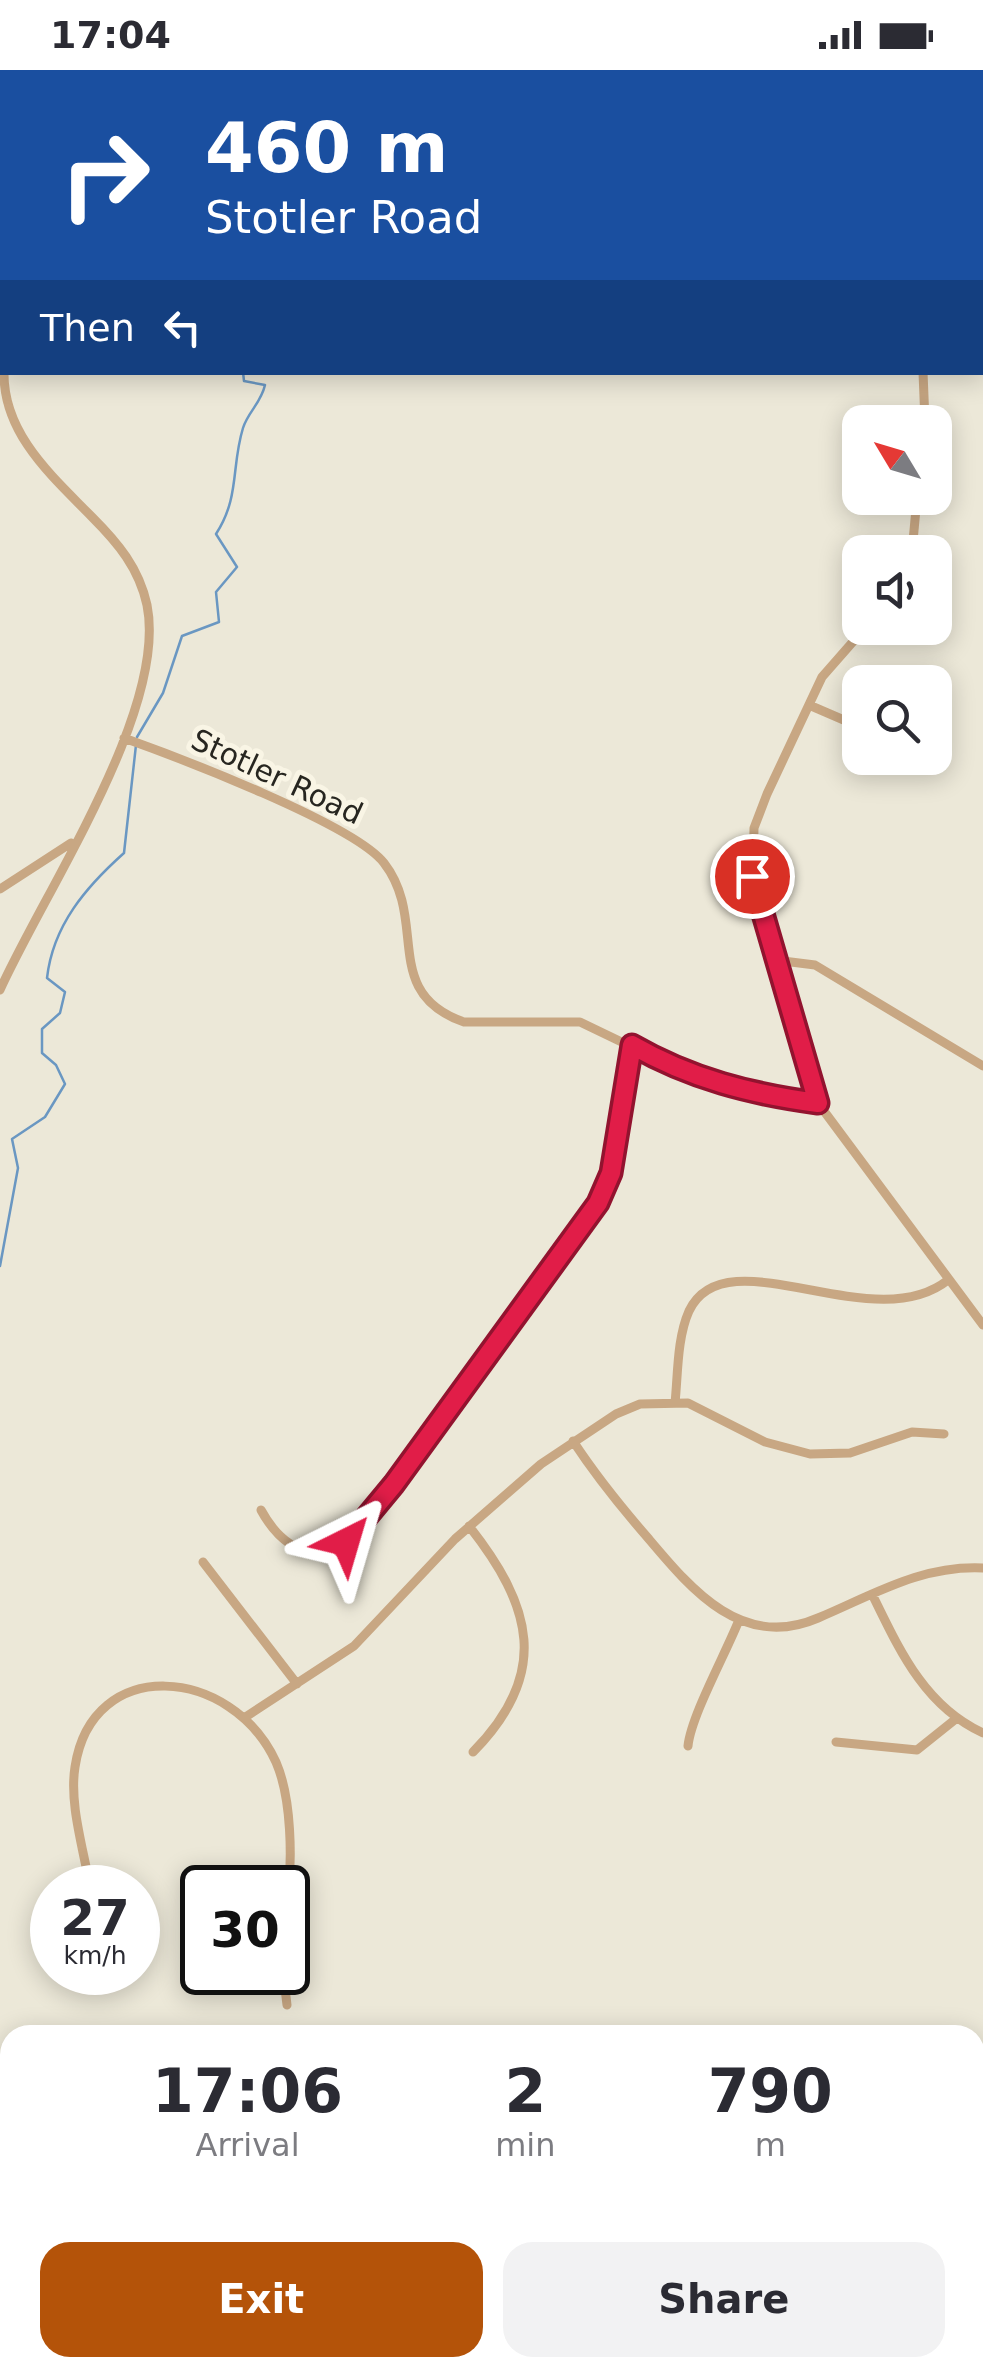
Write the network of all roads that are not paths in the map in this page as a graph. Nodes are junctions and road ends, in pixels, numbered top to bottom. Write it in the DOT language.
graph roads {
  1 [pos="4,375"];
  2 [pos="923,375"];
  3 [pos="924,405"];
  4 [pos="847,645"];
  5 [pos="809,705"];
  6 [pos="842,719"];
  7 [pos="134,741"];
  8 [pos="74,842"];
  9 [pos="0,890"];
  10 [pos="775,960"];
  11 [pos="0,990"];
  12 [pos="632,1045"];
  13 [pos="983,1066"];
  14 [pos="818,1103"];
  15 [pos="948,1280"];
  16 [pos="983,1325"];
  17 [pos="675,1402"];
  18 [pos="944,1434"];
  19 [pos="573,1442"];
  20 [pos="261,1510"];
  21 [pos="468,1526"];
  22 [pos="203,1562"];
  23 [pos="983,1568"];
  24 [pos="872,1594"];
  25 [pos="739,1620"];
  26 [pos="296,1684"];
  27 [pos="244,1718"];
  28 [pos="957,1718"];
  29 [pos="983,1732"];
  30 [pos="836,1742"];
  31 [pos="688,1746"];
  32 [pos="473,1752"];
  33 [pos="87,1865"];
  34 [pos="286,1865"];
  35 [pos="286,1995"];
  36 [pos="287,2006"];
  1 -- 7 [label="street"];
  2 -- 3 [label="street"];
  4 -- 5 [label="street"];
  5 -- 6 [label="street"];
  5 -- 10 [label="street"];
  7 -- 8 [label="street"];
  7 -- 12 [label="street, Stotler Road"];
  8 -- 9 [label="street"];
  8 -- 11 [label="street"];
  10 -- 13 [label="street"];
  10 -- 14 [label="street"];
  12 -- 14 [label="street, Stotler Road"];
  12 -- 20 [label="street"];
  14 -- 15 [label="street"];
  15 -- 16 [label="street"];
  15 -- 17 [label="street"];
  17 -- 18 [label="street"];
  17 -- 19 [label="street"];
  19 -- 21 [label="street"];
  19 -- 25 [label="street"];
  21 -- 26 [label="street"];
  21 -- 32 [label="street"];
  22 -- 26 [label="street"];
  23 -- 24 [label="street"];
  24 -- 25 [label="street"];
  24 -- 28 [label="street"];
  25 -- 31 [label="street"];
  26 -- 27 [label="street"];
  27 -- 33 [label="street"];
  27 -- 34 [label="street"];
  28 -- 29 [label="street"];
  28 -- 30 [label="street"];
  35 -- 36 [label="street"];
}
